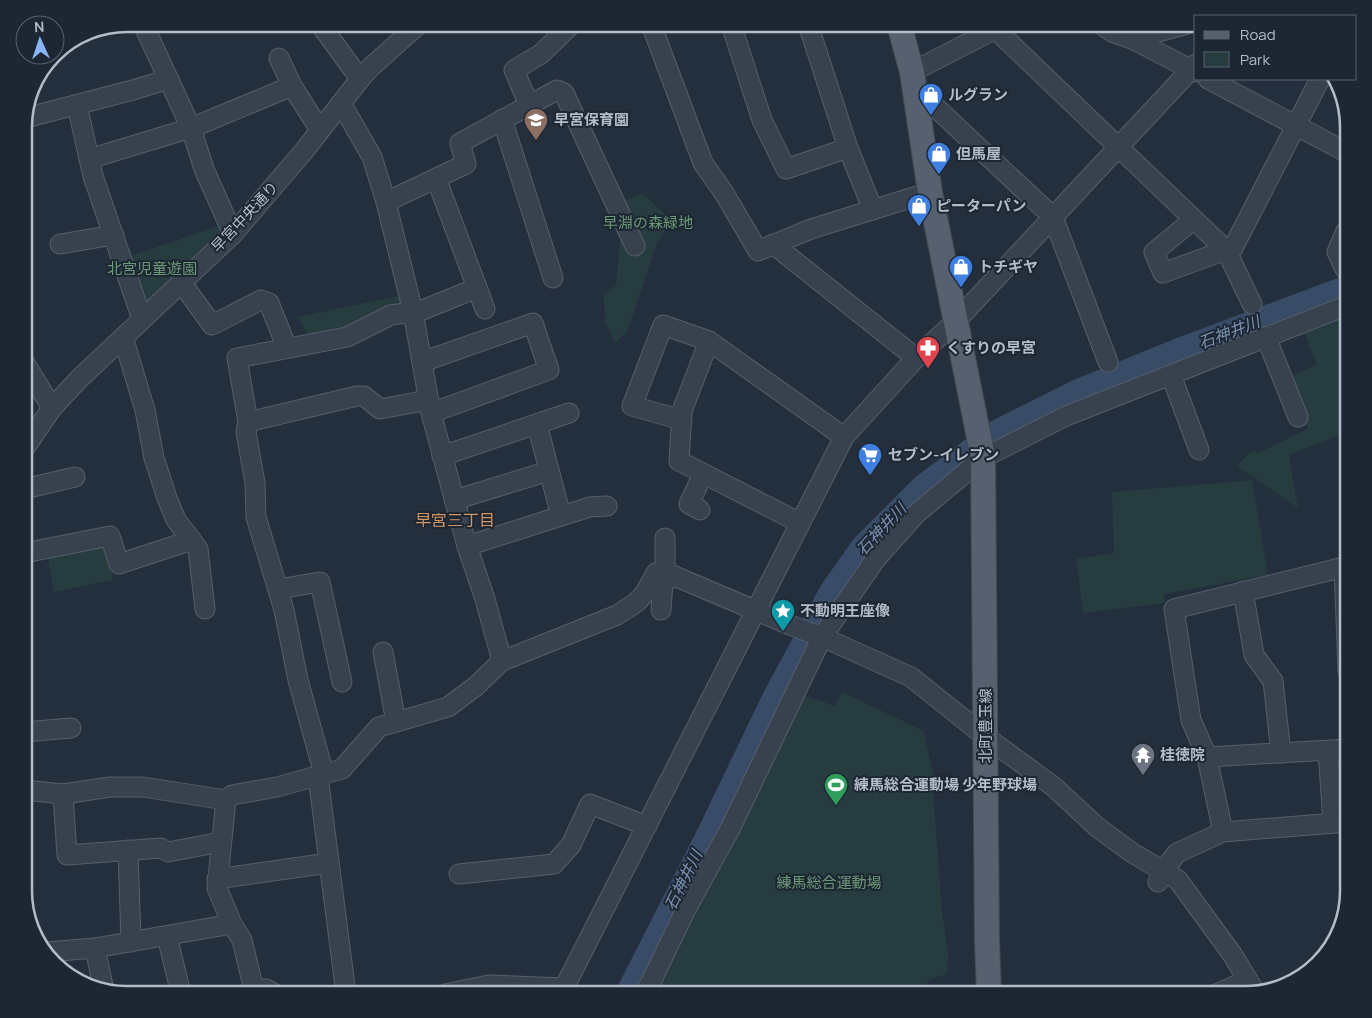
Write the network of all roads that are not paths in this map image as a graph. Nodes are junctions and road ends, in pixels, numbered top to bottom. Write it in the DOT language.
graph roads {
  1 [pos="734,32"];
  2 [pos="811,32"];
  3 [pos="902,32"];
  4 [pos="987,32"];
  5 [pos="1005,32"];
  6 [pos="1112,32"];
  7 [pos="1157,32"];
  8 [pos="147,33"];
  9 [pos="326,33"];
  10 [pos="409,33"];
  11 [pos="563,33"];
  12 [pos="654,33"];
  13 [pos="1132,39"];
  14 [pos="279,58"];
  15 [pos="1194,69"];
  16 [pos="169,79"];
  17 [pos="360,79"];
  18 [pos="914,80"];
  19 [pos="1210,80"];
  20 [pos="1319,80"];
  21 [pos="292,86"];
  22 [pos="341,103"];
  23 [pos="77,105"];
  24 [pos="529,105"];
  25 [pos="33,116"];
  26 [pos="502,120"];
  27 [pos="1296,126"];
  28 [pos="192,128"];
  29 [pos="320,130"];
  30 [pos="1119,147"];
  31 [pos="848,148"];
  32 [pos="1340,149"];
  33 [pos="89,159"];
  34 [pos="436,178"];
  35 [pos="930,192"];
  36 [pos="388,209"];
  37 [pos="872,210"];
  38 [pos="1053,217"];
  39 [pos="1193,220"];
  40 [pos="232,234"];
  41 [pos="114,236"];
  42 [pos="60,244"];
  43 [pos="773,244"];
  44 [pos="1340,245"];
  45 [pos="635,246"];
  46 [pos="1226,250"];
  47 [pos="1340,258"];
  48 [pos="552,278"];
  49 [pos="181,282"];
  50 [pos="477,288"];
  51 [pos="1252,304"];
  52 [pos="1340,308"];
  53 [pos="485,309"];
  54 [pos="413,312"];
  55 [pos="142,319"];
  56 [pos="956,321"];
  57 [pos="123,337"];
  58 [pos="1266,337"];
  59 [pos="709,341"];
  60 [pos="287,348"];
  61 [pos="916,358"];
  62 [pos="422,362"];
  63 [pos="1108,362"];
  64 [pos="1171,375"];
  65 [pos="33,392"];
  66 [pos="429,406"];
  67 [pos="52,408"];
  68 [pos="569,412"];
  69 [pos="1298,417"];
  70 [pos="682,420"];
  71 [pos="248,422"];
  72 [pos="537,424"];
  73 [pos="33,436"];
  74 [pos="844,437"];
  75 [pos="1199,450"];
  76 [pos="442,456"];
  77 [pos="984,458"];
  78 [pos="549,471"];
  79 [pos="703,474"];
  80 [pos="75,477"];
  81 [pos="33,487"];
  82 [pos="454,500"];
  83 [pos="606,506"];
  84 [pos="700,510"];
  85 [pos="561,516"];
  86 [pos="800,523"];
  87 [pos="665,538"];
  88 [pos="192,540"];
  89 [pos="467,546"];
  90 [pos="33,551"];
  91 [pos="1340,567"];
  92 [pos="670,574"];
  93 [pos="278,589"];
  94 [pos="1243,591"];
  95 [pos="205,609"];
  96 [pos="661,610"];
  97 [pos="755,610"];
  98 [pos="819,637"];
  99 [pos="382,652"];
  100 [pos="502,662"];
  101 [pos="342,682"];
  102 [pos="396,722"];
  103 [pos="71,728"];
  104 [pos="33,731"];
  105 [pos="986,736"];
  106 [pos="1340,750"];
  107 [pos="1328,751"];
  108 [pos="1281,753"];
  109 [pos="1207,757"];
  110 [pos="320,775"];
  111 [pos="33,791"];
  112 [pos="63,794"];
  113 [pos="229,797"];
  114 [pos="1340,817"];
  115 [pos="1340,822"];
  116 [pos="647,826"];
  117 [pos="1223,832"];
  118 [pos="221,842"];
  119 [pos="128,850"];
  120 [pos="329,863"];
  121 [pos="459,874"];
  122 [pos="1161,877"];
  123 [pos="217,879"];
  124 [pos="232,924"];
  125 [pos="167,936"];
  126 [pos="131,942"];
  127 [pos="95,948"];
  128 [pos="55,951"];
  129 [pos="102,982"];
  130 [pos="178,986"];
  131 [pos="254,986"];
  132 [pos="345,986"];
  133 [pos="484,986"];
  134 [pos="500,986"];
  135 [pos="570,986"];
  136 [pos="648,986"];
  137 [pos="989,986"];
  138 [pos="1251,986"];
  1 -- 31 [label="street"];
  2 -- 31 [label="street"];
  3 -- 18 [label="main road"];
  4 -- 18 [label="street"];
  5 -- 30 [label="street"];
  6 -- 13 [label="street"];
  7 -- 13 [label="street"];
  8 -- 16 [label="street"];
  9 -- 17 [label="street"];
  10 -- 17 [label="street, 早宮中央通り"];
  11 -- 24 [label="street"];
  12 -- 43 [label="street"];
  13 -- 15 [label="street"];
  14 -- 21 [label="street"];
  15 -- 30 [label="street"];
  16 -- 23 [label="street"];
  16 -- 28 [label="street"];
  17 -- 22 [label="street, 早宮中央通り"];
  18 -- 35 [label="main road"];
  18 -- 38 [label="street"];
  19 -- 27 [label="street"];
  20 -- 27 [label="street"];
  21 -- 28 [label="street"];
  21 -- 29 [label="street"];
  22 -- 29 [label="street, 早宮中央通り"];
  22 -- 36 [label="street"];
  23 -- 25 [label="street"];
  23 -- 33 [label="street"];
  24 -- 26 [label="street"];
  24 -- 45 [label="street"];
  26 -- 34 [label="street"];
  26 -- 48 [label="street"];
  27 -- 32 [label="street"];
  27 -- 46 [label="street"];
  28 -- 33 [label="street"];
  28 -- 40 [label="street"];
  29 -- 40 [label="street, 早宮中央通り"];
  30 -- 38 [label="street"];
  30 -- 39 [label="street"];
  31 -- 37 [label="street"];
  33 -- 41 [label="street"];
  34 -- 36 [label="street"];
  34 -- 50 [label="street"];
  35 -- 37 [label="street"];
  35 -- 56 [label="main road"];
  36 -- 54 [label="street"];
  37 -- 43 [label="street"];
  38 -- 56 [label="street"];
  38 -- 63 [label="street"];
  39 -- 46 [label="street"];
  39 -- 46 [label="street"];
  40 -- 49 [label="street, 早宮中央通り"];
  41 -- 42 [label="street"];
  41 -- 55 [label="street"];
  43 -- 61 [label="street"];
  44 -- 47 [label="street"];
  46 -- 51 [label="street"];
  49 -- 55 [label="street, 早宮中央通り"];
  49 -- 60 [label="street"];
  50 -- 53 [label="street"];
  50 -- 54 [label="street"];
  52 -- 58 [label="street"];
  54 -- 60 [label="street"];
  54 -- 62 [label="street"];
  55 -- 57 [label="street, 早宮中央通り"];
  56 -- 61 [label="street"];
  56 -- 77 [label="main road, 北町豊玉線"];
  57 -- 67 [label="street, 早宮中央通り"];
  57 -- 88 [label="street"];
  58 -- 64 [label="street"];
  58 -- 69 [label="street"];
  59 -- 70 [label="street"];
  59 -- 70 [label="street"];
  59 -- 74 [label="street"];
  60 -- 71 [label="street"];
  61 -- 74 [label="street"];
  62 -- 66 [label="street"];
  62 -- 66 [label="street"];
  64 -- 75 [label="street"];
  64 -- 77 [label="street"];
  65 -- 67 [label="street"];
  66 -- 71 [label="street"];
  66 -- 76 [label="street"];
  67 -- 73 [label="street, 早宮中央通り"];
  68 -- 72 [label="street"];
  70 -- 79 [label="street"];
  71 -- 93 [label="street"];
  72 -- 76 [label="street"];
  72 -- 78 [label="street"];
  74 -- 86 [label="street"];
  76 -- 82 [label="street"];
  77 -- 98 [label="street"];
  77 -- 105 [label="main road, 北町豊玉線"];
  78 -- 82 [label="street"];
  78 -- 85 [label="street"];
  79 -- 84 [label="street"];
  79 -- 86 [label="street"];
  80 -- 81 [label="street"];
  82 -- 89 [label="street"];
  83 -- 85 [label="street"];
  85 -- 89 [label="street"];
  86 -- 97 [label="street"];
  87 -- 92 [label="street"];
  88 -- 90 [label="street"];
  88 -- 95 [label="street"];
  89 -- 100 [label="street"];
  91 -- 94 [label="street"];
  92 -- 96 [label="street"];
  92 -- 97 [label="street"];
  92 -- 100 [label="street"];
  93 -- 101 [label="street"];
  93 -- 110 [label="street"];
  94 -- 108 [label="street"];
  94 -- 109 [label="street"];
  97 -- 98 [label="street"];
  97 -- 116 [label="street"];
  98 -- 105 [label="street"];
  98 -- 136 [label="street"];
  99 -- 102 [label="street"];
  100 -- 102 [label="street"];
  102 -- 110 [label="street"];
  103 -- 104 [label="street"];
  105 -- 122 [label="street"];
  105 -- 137 [label="main road, 北町豊玉線"];
  106 -- 107 [label="street"];
  107 -- 108 [label="street"];
  107 -- 114 [label="street"];
  108 -- 109 [label="street"];
  109 -- 117 [label="street"];
  110 -- 113 [label="street"];
  110 -- 120 [label="street"];
  111 -- 112 [label="street"];
  112 -- 113 [label="street"];
  112 -- 119 [label="street"];
  113 -- 118 [label="street"];
  115 -- 117 [label="street"];
  116 -- 121 [label="street"];
  116 -- 135 [label="street"];
  117 -- 122 [label="street"];
  118 -- 119 [label="street"];
  118 -- 123 [label="street"];
  119 -- 126 [label="street"];
  120 -- 123 [label="street"];
  120 -- 132 [label="street"];
  122 -- 138 [label="street"];
  123 -- 124 [label="street"];
  124 -- 125 [label="street"];
  124 -- 131 [label="street"];
  125 -- 126 [label="street"];
  125 -- 130 [label="street"];
  126 -- 127 [label="street"];
  127 -- 128 [label="street"];
  127 -- 129 [label="street"];
  133 -- 134 [label="street"];
}
